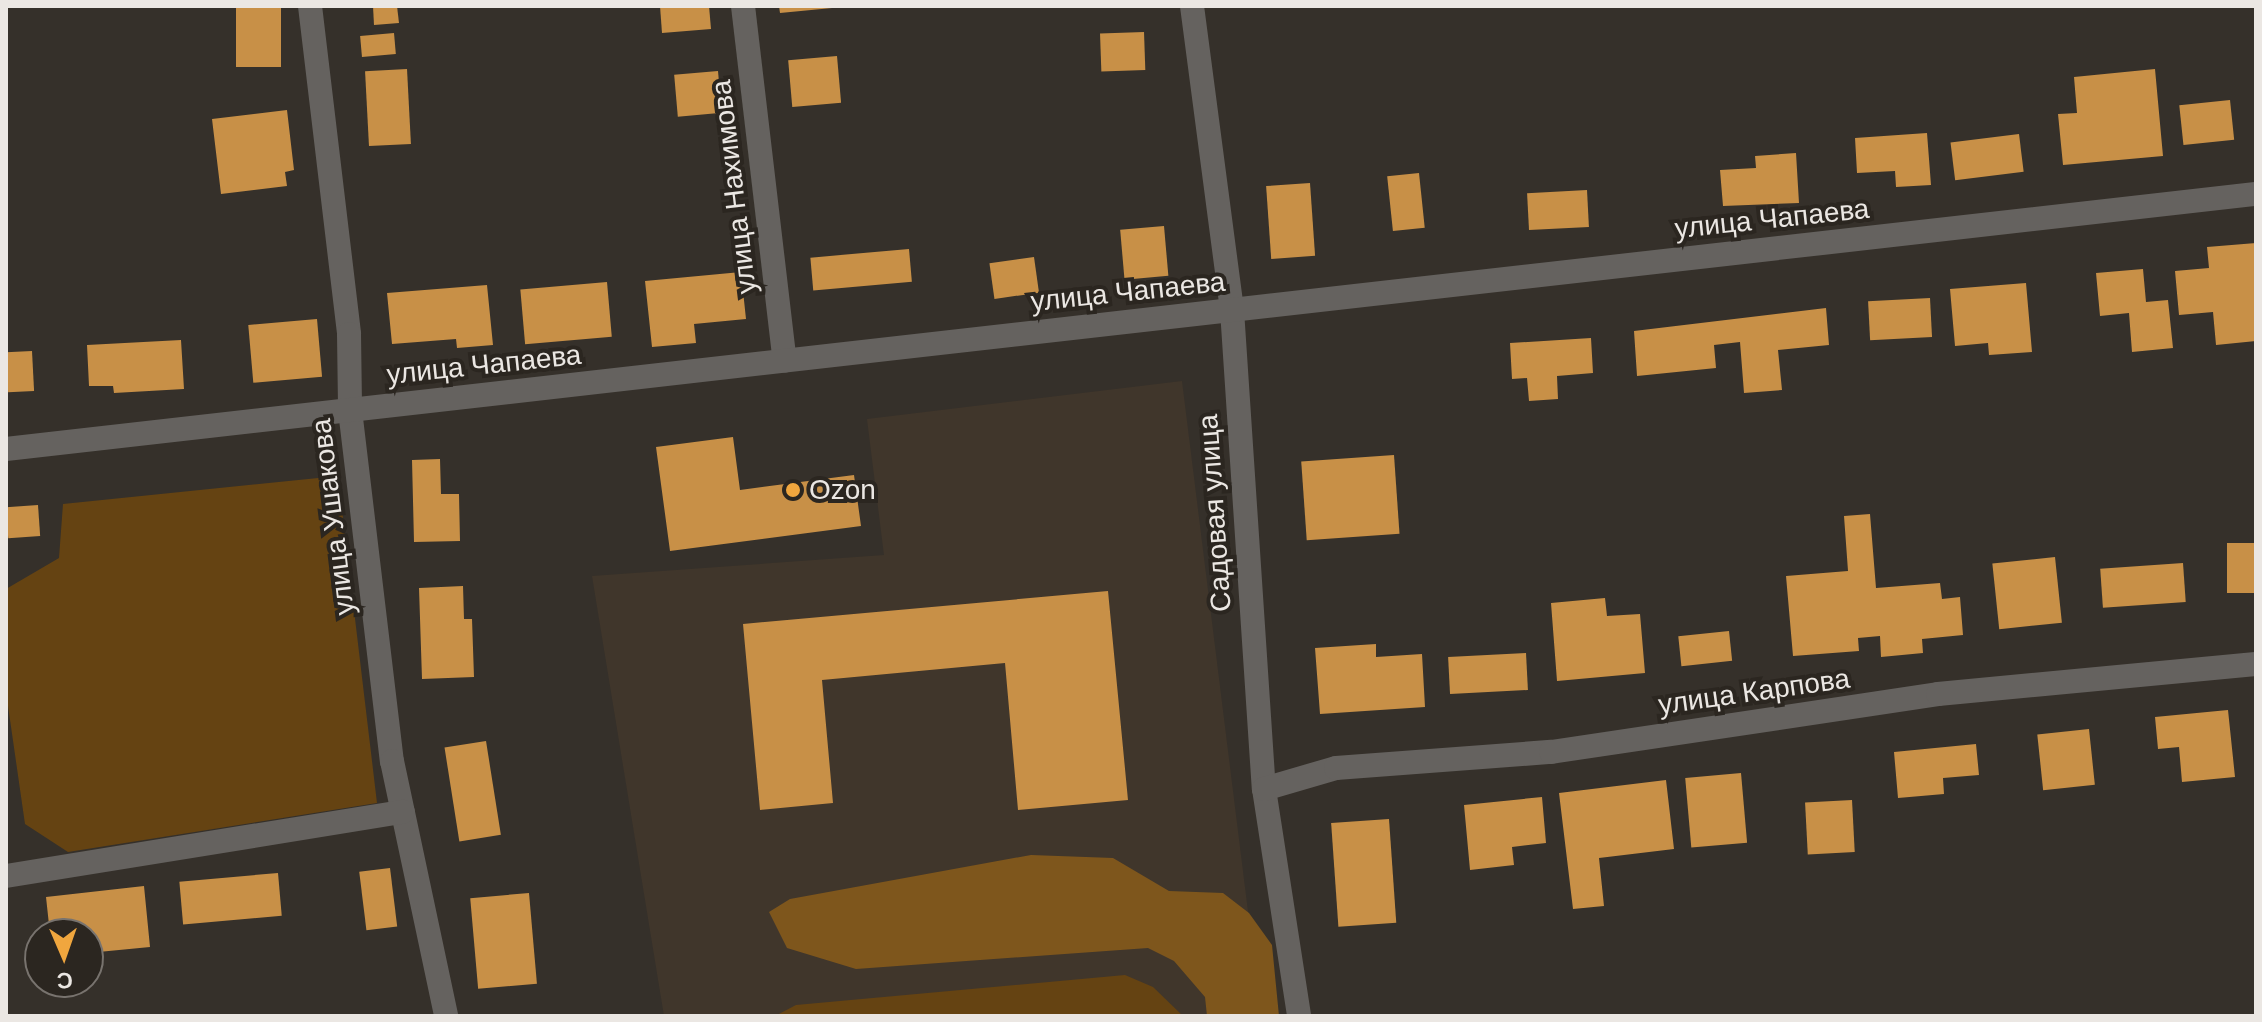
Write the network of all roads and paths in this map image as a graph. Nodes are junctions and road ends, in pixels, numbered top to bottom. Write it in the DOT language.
graph roads {
  1 [pos="310,6"];
  2 [pos="743,6"];
  3 [pos="1192,6"];
  4 [pos="2256,194"];
  5 [pos="1232,310"];
  6 [pos="785,361"];
  7 [pos="350,410"];
  8 [pos="6,449"];
  9 [pos="2256,664"];
  10 [pos="1264,789"];
  11 [pos="403,812"];
  12 [pos="6,876"];
  13 [pos="446,1016"];
  14 [pos="1299,1016"];
  1 -- 7 [label="street, улица Ушакова"];
  2 -- 6 [label="street, улица Нахимова"];
  3 -- 5 [label="street, Садовая улица"];
  4 -- 5 [label="street, улица Чапаева"];
  5 -- 6 [label="street, улица Чапаева"];
  5 -- 10 [label="street, Садовая улица"];
  6 -- 7 [label="street, улица Чапаева"];
  7 -- 8 [label="street, улица Чапаева"];
  7 -- 11 [label="street, улица Ушакова"];
  9 -- 10 [label="street, улица Карпова"];
  10 -- 14 [label="street, Садовая улица"];
  11 -- 12 [label="street"];
  11 -- 13 [label="street, улица Ушакова"];
}
